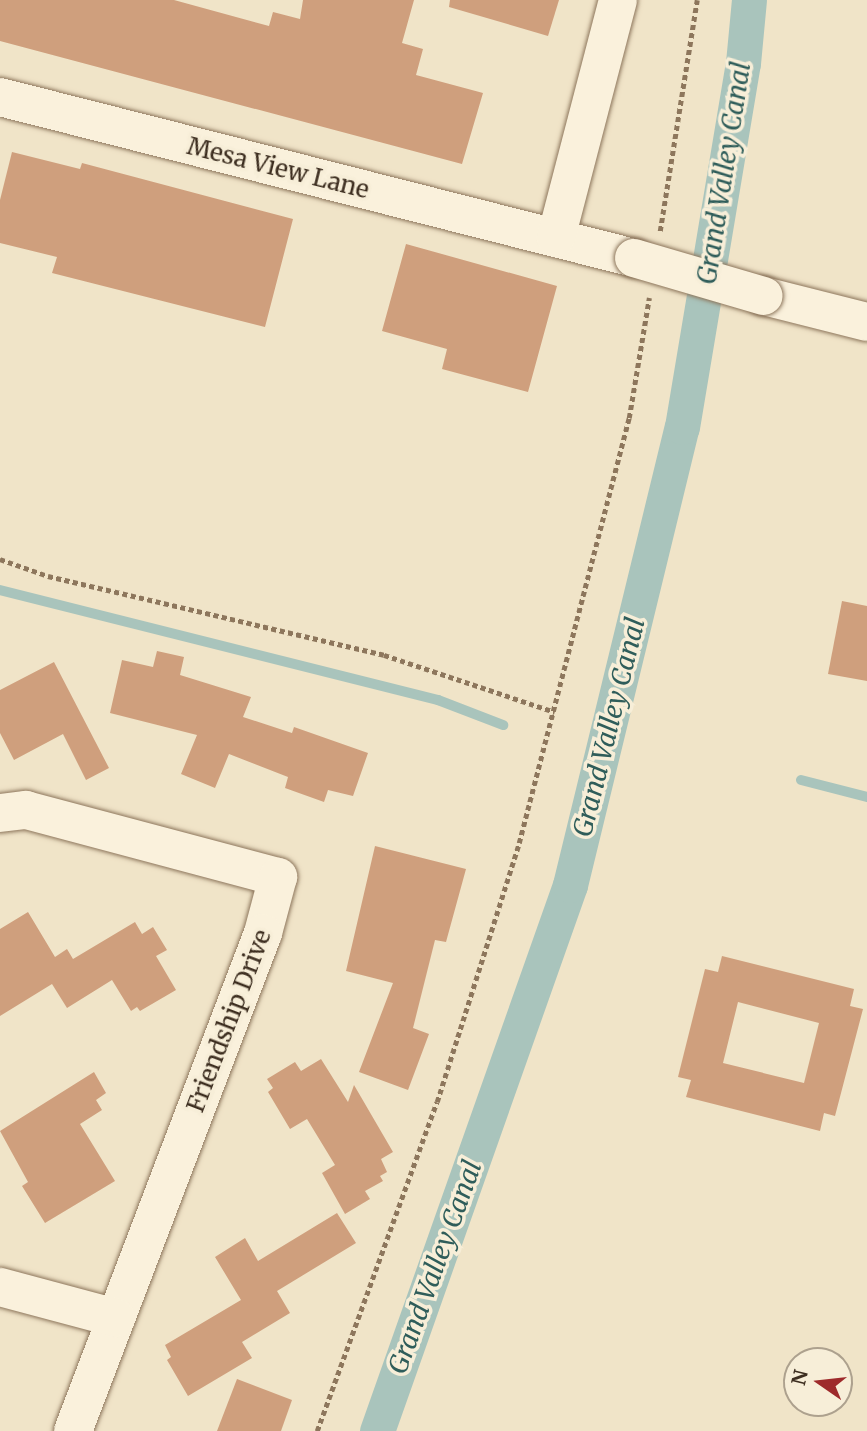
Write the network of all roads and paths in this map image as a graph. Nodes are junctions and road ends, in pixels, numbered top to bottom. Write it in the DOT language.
graph roads {
  1 [pos="618,0"];
  2 [pos="696,0"];
  3 [pos="0,97"];
  4 [pos="556,238"];
  5 [pos="648,262"];
  6 [pos="867,322"];
  7 [pos="0,559"];
  8 [pos="555,712"];
  9 [pos="0,813"];
  10 [pos="0,1287"];
  11 [pos="116,1318"];
  12 [pos="73,1431"];
  13 [pos="317,1431"];
  1 -- 4 [label="street"];
  2 -- 5 [label="path"];
  3 -- 4 [label="street, Mesa View Lane"];
  4 -- 5 [label="street, Mesa View Lane"];
  5 -- 6 [label="street, Mesa View Lane, bridge"];
  5 -- 8 [label="path"];
  7 -- 8 [label="path"];
  8 -- 13 [label="path"];
  9 -- 11 [label="street, Friendship Drive"];
  10 -- 11 [label="street"];
  11 -- 12 [label="street, Friendship Drive"];
}
